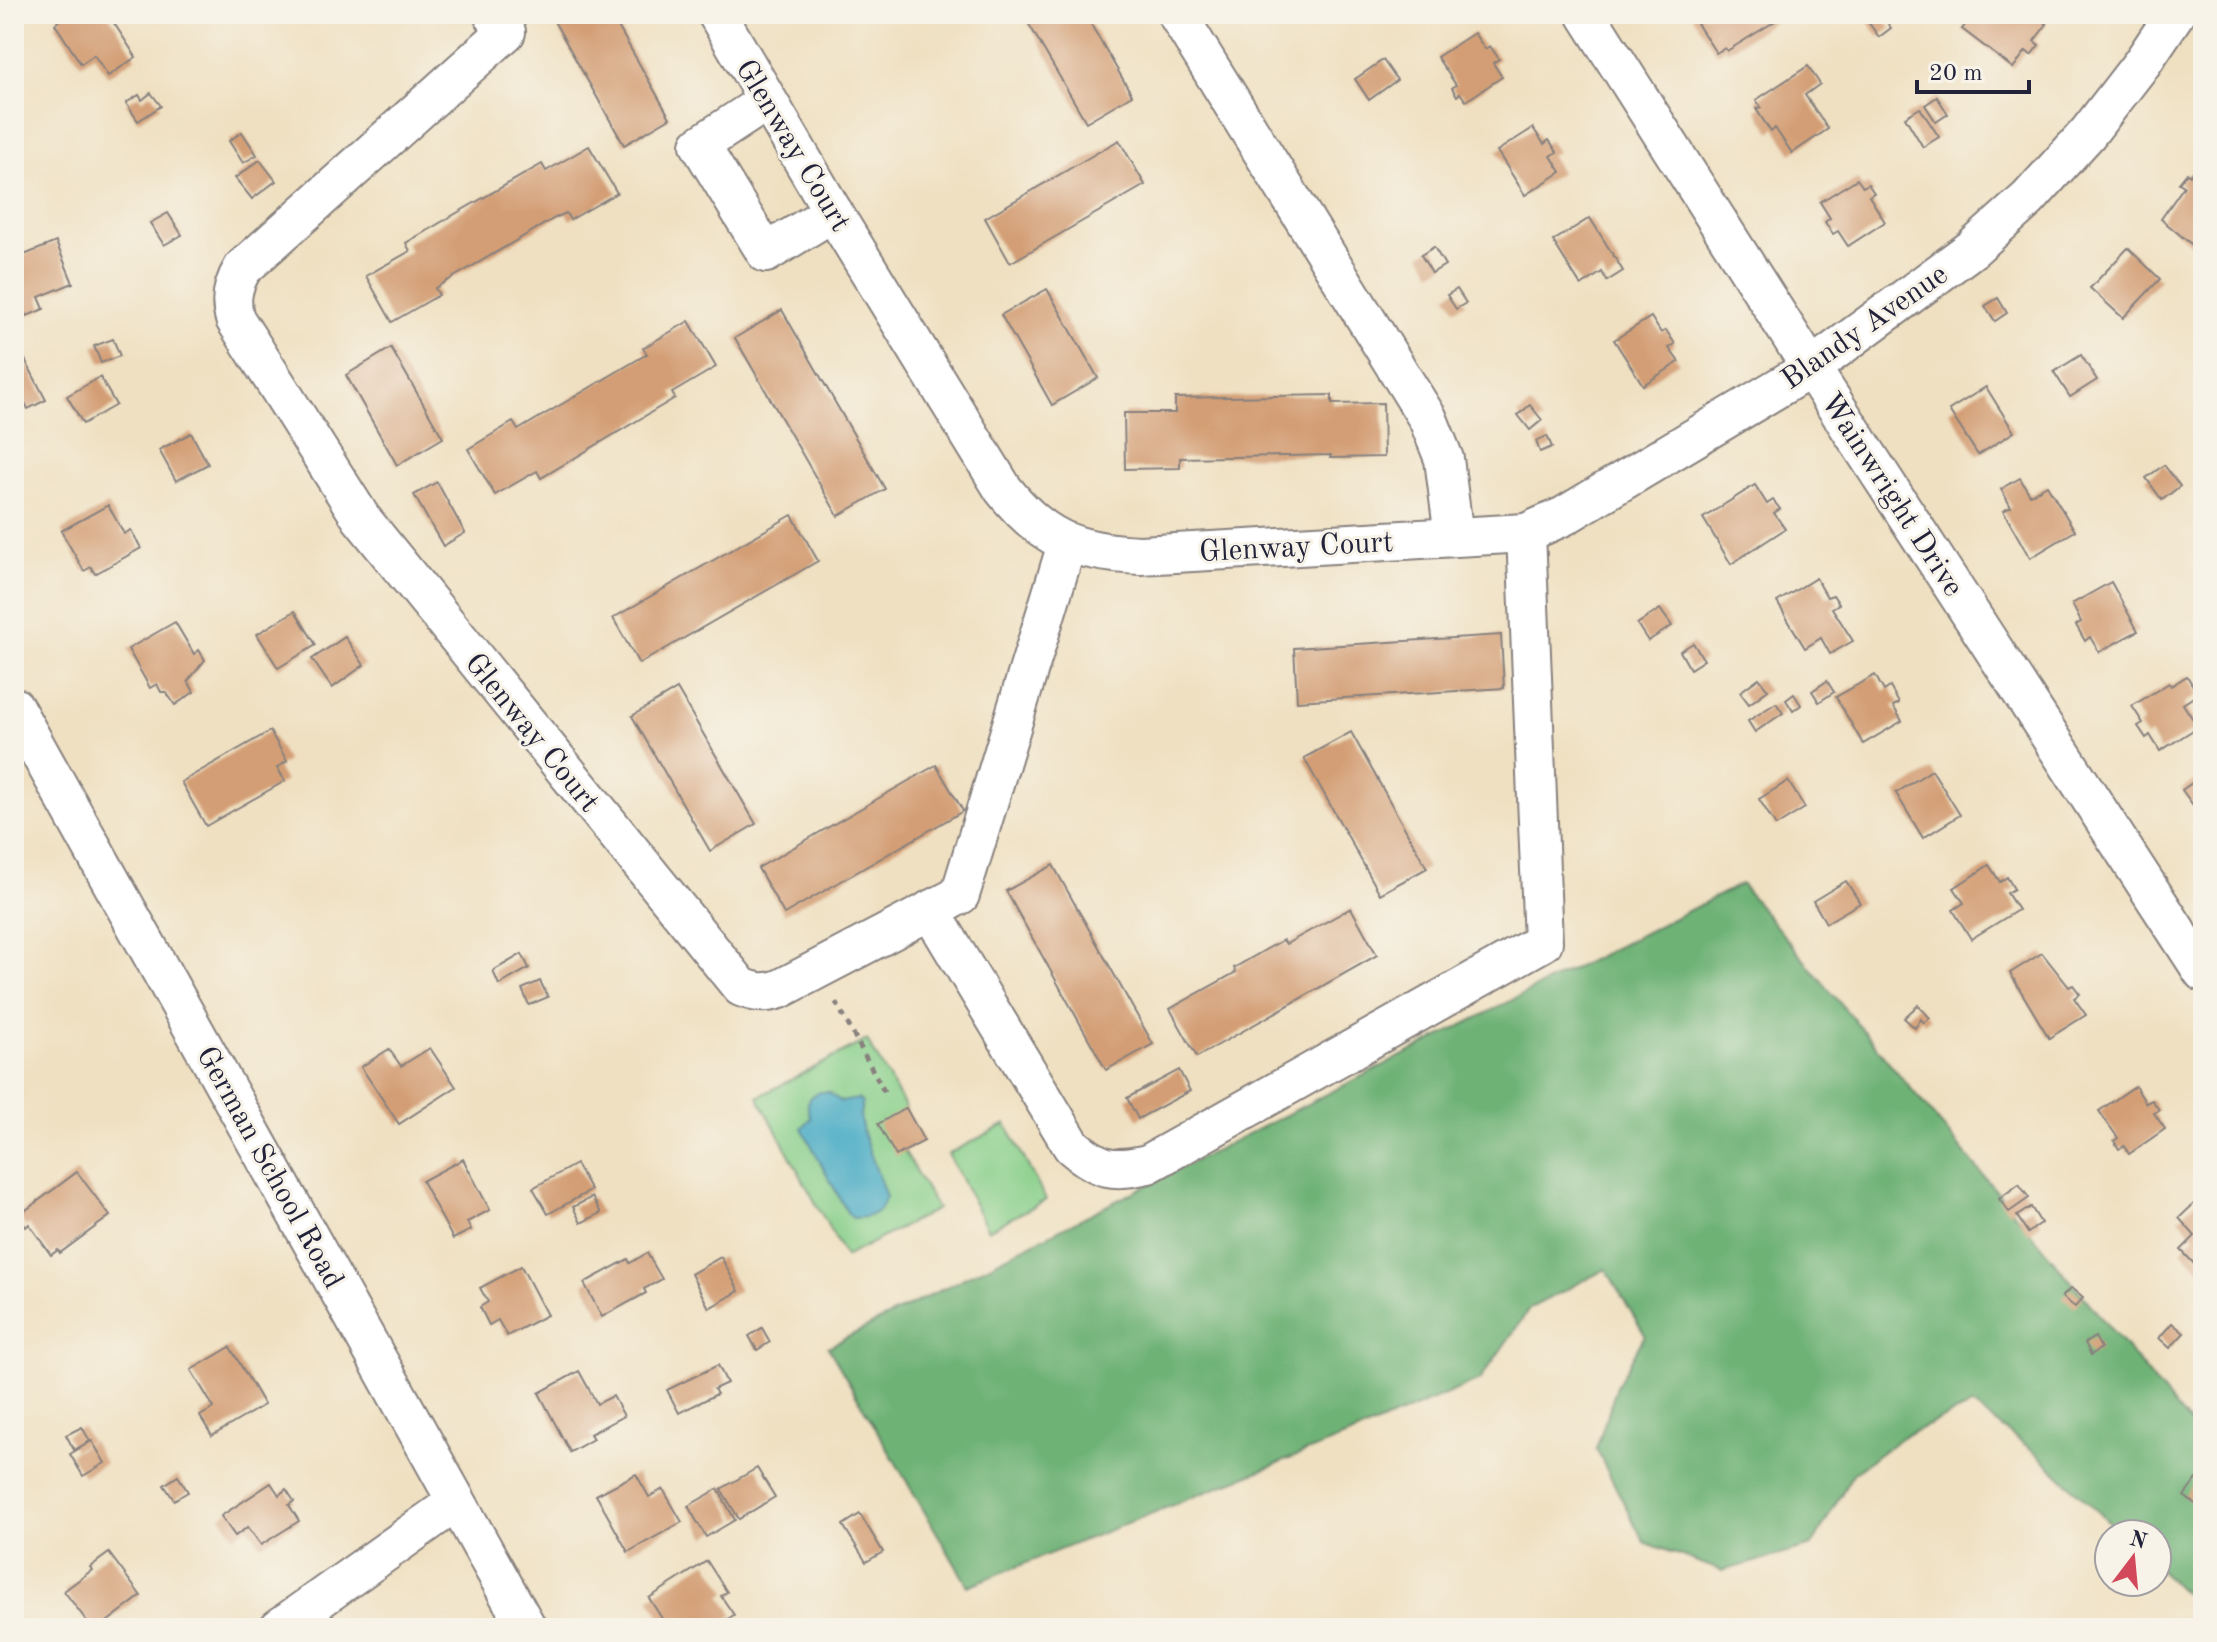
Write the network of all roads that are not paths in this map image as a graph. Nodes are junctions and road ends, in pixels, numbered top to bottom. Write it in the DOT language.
graph roads {
  1 [pos="493,14"];
  2 [pos="717,14"];
  3 [pos="1177,14"];
  4 [pos="1586,14"];
  5 [pos="2175,14"];
  6 [pos="767,101"];
  7 [pos="833,212"];
  8 [pos="1811,368"];
  9 [pos="1526,533"];
  10 [pos="1454,537"];
  11 [pos="1067,544"];
  12 [pos="14,707"];
  13 [pos="930,910"];
  14 [pos="2203,972"];
  15 [pos="456,1502"];
  16 [pos="279,1628"];
  17 [pos="527,1628"];
  1 -- 13 [label="street, Glenway Court"];
  2 -- 6 [label="street, Glenway Court"];
  3 -- 10 [label="street"];
  4 -- 8 [label="street, Wainwright Drive"];
  5 -- 8 [label="street, Blandy Avenue"];
  6 -- 7 [label="street, Glenway Court"];
  6 -- 7 [label="street"];
  7 -- 11 [label="street, Glenway Court"];
  8 -- 9 [label="street, Blandy Avenue"];
  8 -- 14 [label="street, Wainwright Drive"];
  9 -- 10 [label="street, Glenway Court"];
  9 -- 13 [label="street"];
  10 -- 11 [label="street, Glenway Court"];
  11 -- 13 [label="street, Glenway Court"];
  12 -- 15 [label="street, German School Road"];
  15 -- 16 [label="street"];
  15 -- 17 [label="street, German School Road"];
}
